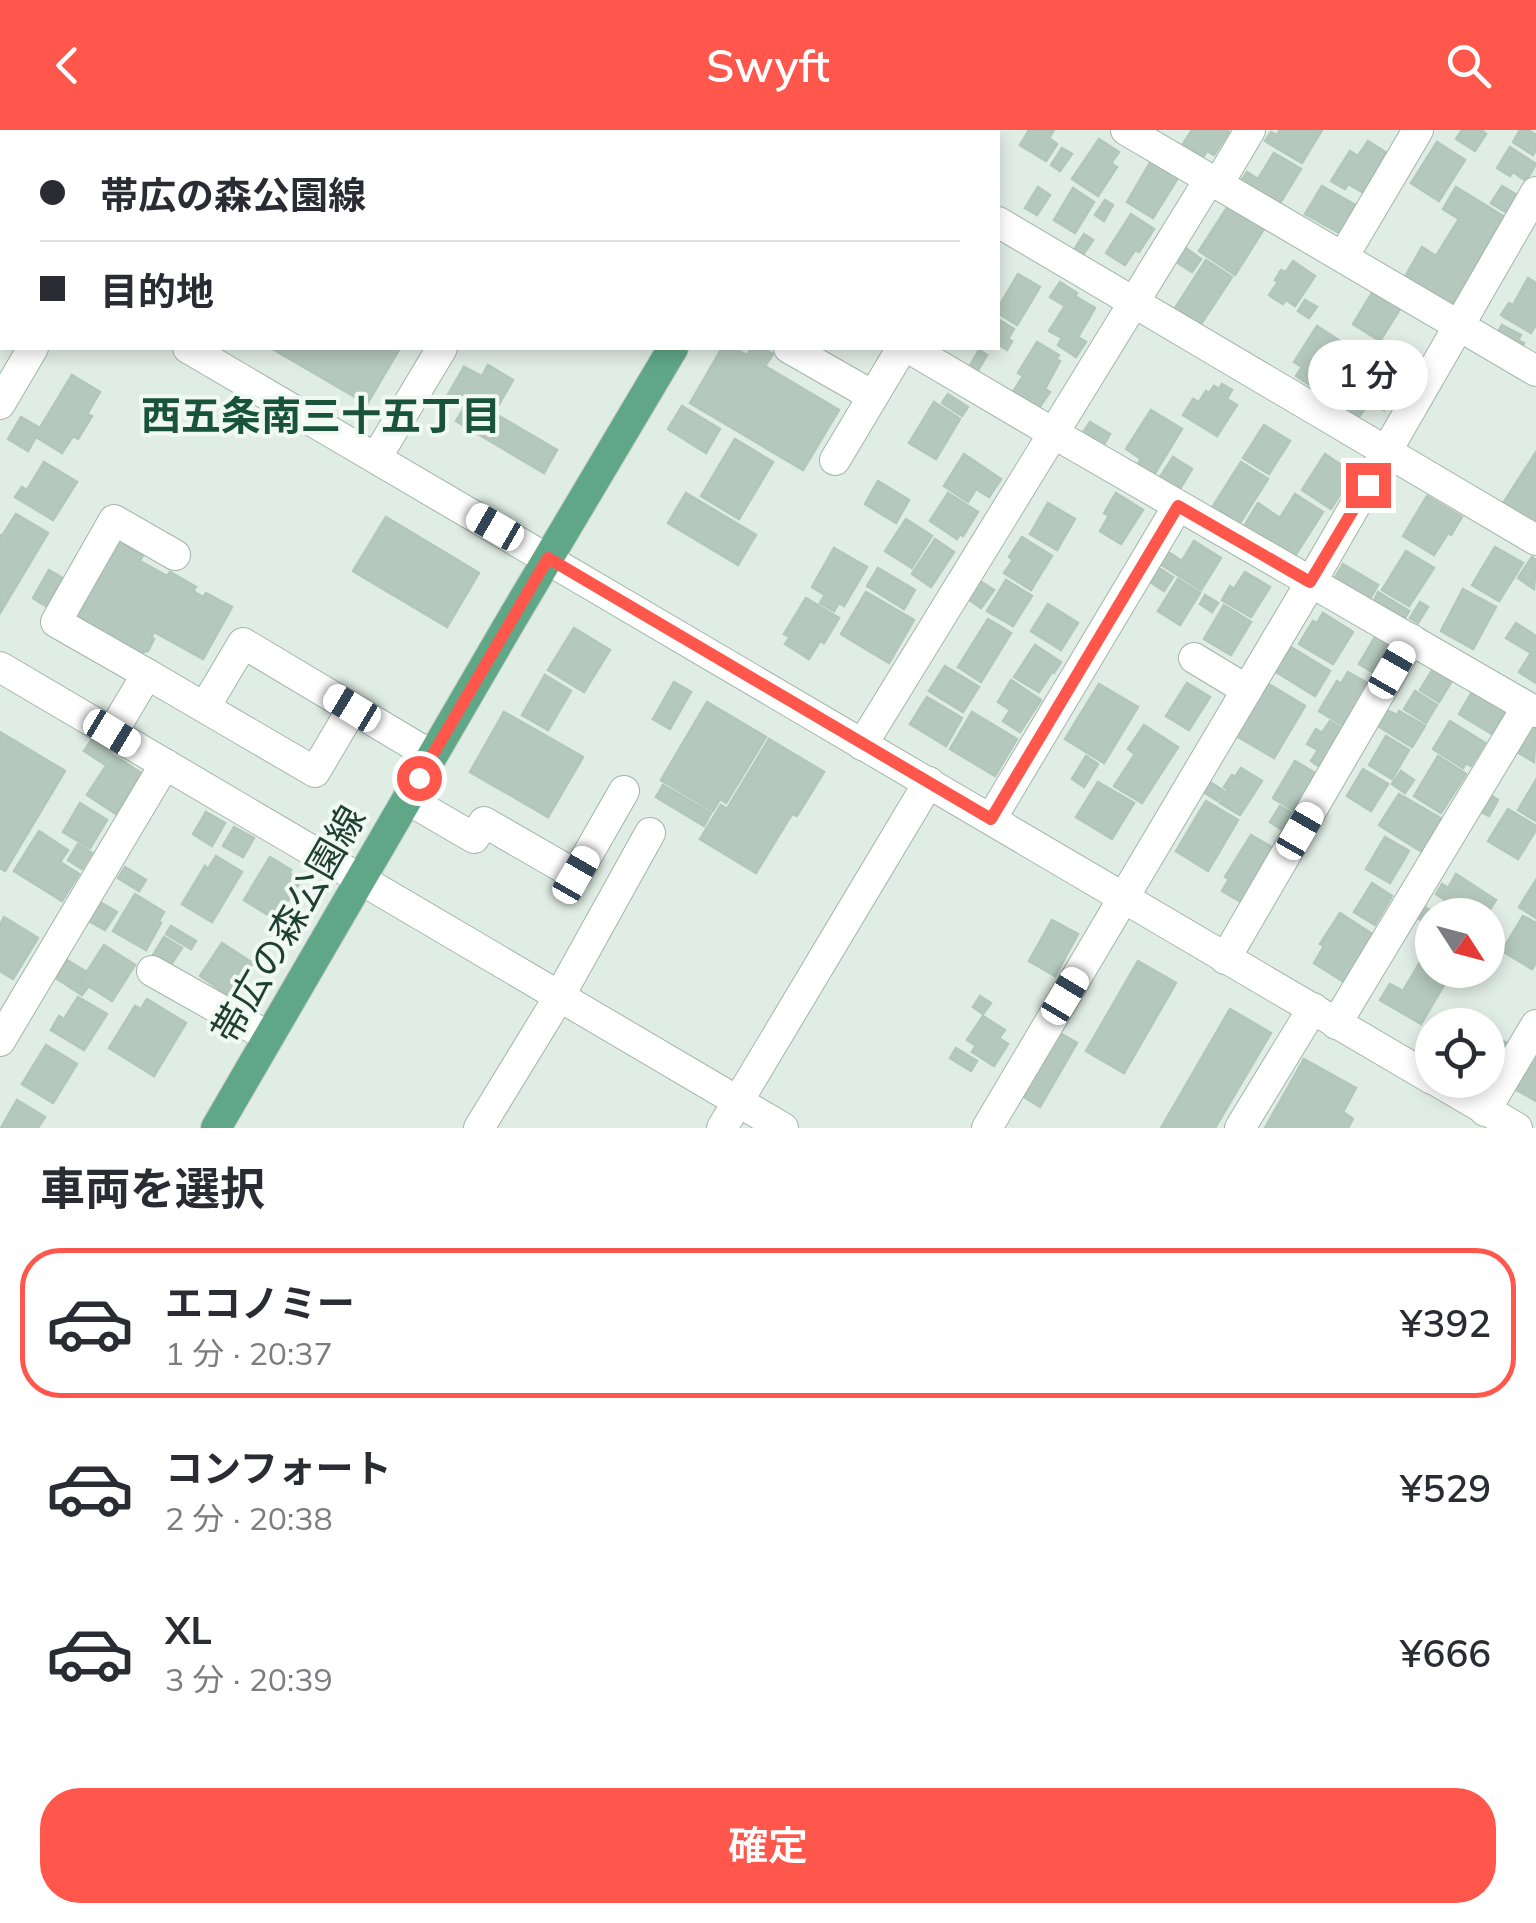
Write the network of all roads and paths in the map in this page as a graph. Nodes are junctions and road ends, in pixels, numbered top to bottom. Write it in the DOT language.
graph roads {
  1 [pos="1126,130"];
  2 [pos="1250,130"];
  3 [pos="1418,130"];
  4 [pos="1213,182"];
  5 [pos="1536,192"];
  6 [pos="1000,223"];
  7 [pos="1344,258"];
  8 [pos="1132,303"];
  9 [pos="1458,327"];
  10 [pos="32,350"];
  11 [pos="191,350"];
  12 [pos="441,350"];
  13 [pos="672,350"];
  14 [pos="792,350"];
  15 [pos="905,350"];
  16 [pos="909,350"];
  17 [pos="1536,371"];
  18 [pos="873,396"];
  19 [pos="0,404"];
  20 [pos="1053,433"];
  21 [pos="1386,452"];
  22 [pos="376,458"];
  23 [pos="835,460"];
  24 [pos="1178,506"];
  25 [pos="1536,540"];
  26 [pos="175,555"];
  27 [pos="548,558"];
  28 [pos="1310,582"];
  29 [pos="1411,638"];
  30 [pos="1194,658"];
  31 [pos="0,666"];
  32 [pos="147,674"];
  33 [pos="1247,690"];
  34 [pos="205,707"];
  35 [pos="352,708"];
  36 [pos="1532,710"];
  37 [pos="112,733"];
  38 [pos="862,745"];
  39 [pos="432,756"];
  40 [pos="165,764"];
  41 [pos="929,782"];
  42 [pos="624,792"];
  43 [pos="407,800"];
  44 [pos="991,819"];
  45 [pos="650,833"];
  46 [pos="576,875"];
  47 [pos="360,879"];
  48 [pos="1123,896"];
  49 [pos="614,897"];
  50 [pos="1225,959"];
  51 [pos="152,971"];
  52 [pos="558,997"];
  53 [pos="1324,1016"];
  54 [pos="4,1025"];
  55 [pos="1536,1025"];
  56 [pos="269,1037"];
  57 [pos="1415,1068"];
  58 [pos="1462,1098"];
  59 [pos="730,1115"];
  60 [pos="1497,1121"];
  61 [pos="216,1128"];
  62 [pos="478,1128"];
  63 [pos="783,1128"];
  64 [pos="987,1128"];
  65 [pos="1240,1128"];
  1 -- 4 [label="street"];
  2 -- 4 [label="street"];
  3 -- 7 [label="street"];
  4 -- 7 [label="street"];
  4 -- 8 [label="street"];
  5 -- 9 [label="street"];
  6 -- 8 [label="street"];
  7 -- 9 [label="street"];
  8 -- 20 [label="street"];
  8 -- 21 [label="street"];
  9 -- 17 [label="street"];
  9 -- 21 [label="street"];
  10 -- 19 [label="street"];
  11 -- 22 [label="street"];
  12 -- 22 [label="street"];
  13 -- 27 [label="main road, 帯広の森公園線"];
  14 -- 18 [label="street"];
  15 -- 18 [label="street"];
  16 -- 20 [label="street"];
  18 -- 23 [label="street"];
  20 -- 24 [label="street"];
  20 -- 38 [label="street"];
  21 -- 25 [label="street"];
  21 -- 28 [label="street"];
  22 -- 27 [label="street"];
  24 -- 28 [label="street"];
  24 -- 44 [label="street"];
  26 -- 32 [label="street"];
  27 -- 38 [label="street"];
  27 -- 39 [label="main road, 帯広の森公園線"];
  28 -- 29 [label="street"];
  28 -- 33 [label="street"];
  29 -- 36 [label="street"];
  29 -- 50 [label="street"];
  30 -- 33 [label="street"];
  31 -- 37 [label="street"];
  32 -- 34 [label="street"];
  32 -- 37 [label="street"];
  33 -- 48 [label="street"];
  34 -- 35 [label="street"];
  34 -- 35 [label="street"];
  35 -- 39 [label="street"];
  36 -- 53 [label="street"];
  37 -- 40 [label="street"];
  38 -- 41 [label="street"];
  39 -- 43 [label="main road, 帯広の森公園線"];
  40 -- 47 [label="street"];
  40 -- 54 [label="street"];
  41 -- 44 [label="street"];
  41 -- 59 [label="street"];
  42 -- 46 [label="street"];
  43 -- 46 [label="street"];
  43 -- 47 [label="main road, 帯広の森公園線"];
  44 -- 48 [label="street"];
  45 -- 49 [label="street"];
  46 -- 49 [label="street"];
  47 -- 52 [label="street"];
  47 -- 56 [label="main road, 帯広の森公園線"];
  48 -- 50 [label="street"];
  48 -- 64 [label="street"];
  49 -- 52 [label="street"];
  50 -- 53 [label="street"];
  51 -- 56 [label="street"];
  52 -- 59 [label="street"];
  52 -- 62 [label="street"];
  53 -- 57 [label="street"];
  53 -- 65 [label="street"];
  55 -- 60 [label="street"];
  56 -- 61 [label="main road, 帯広の森公園線"];
  58 -- 60 [label="street"];
  59 -- 63 [label="street"];
}
